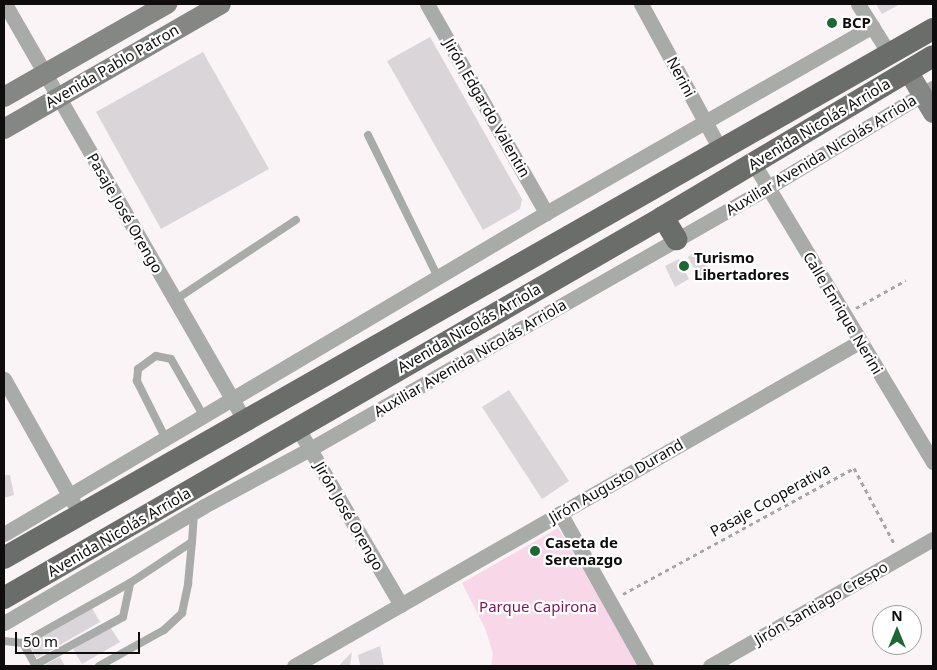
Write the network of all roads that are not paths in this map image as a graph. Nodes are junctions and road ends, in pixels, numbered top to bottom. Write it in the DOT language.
graph roads {
  1 [pos="5,4"];
  2 [pos="167,4"];
  3 [pos="221,4"];
  4 [pos="427,4"];
  5 [pos="641,4"];
  6 [pos="858,4"];
  7 [pos="872,26"];
  8 [pos="933,30"];
  9 [pos="116,34"];
  10 [pos="914,41"];
  11 [pos="890,55"];
  12 [pos="125,59"];
  13 [pos="931,61"];
  14 [pos="908,71"];
  15 [pos="46,74"];
  16 [pos="928,91"];
  17 [pos="59,97"];
  18 [pos="4,98"];
  19 [pos="933,113"];
  20 [pos="704,120"];
  21 [pos="4,129"];
  22 [pos="368,135"];
  23 [pos="721,151"];
  24 [pos="754,164"];
  25 [pos="767,188"];
  26 [pos="546,213"];
  27 [pos="663,217"];
  28 [pos="296,220"];
  29 [pos="676,239"];
  30 [pos="439,279"];
  31 [pos="175,300"];
  32 [pos="859,342"];
  33 [pos="4,379"];
  34 [pos="232,398"];
  35 [pos="203,416"];
  36 [pos="245,422"];
  37 [pos="297,427"];
  38 [pos="165,437"];
  39 [pos="310,449"];
  40 [pos="933,462"];
  41 [pos="204,484"];
  42 [pos="68,494"];
  43 [pos="199,509"];
  44 [pos="560,513"];
  45 [pos="80,515"];
  46 [pos="4,534"];
  47 [pos="933,539"];
  48 [pos="192,542"];
  49 [pos="4,558"];
  50 [pos="130,583"];
  51 [pos="4,598"];
  52 [pos="401,605"];
  53 [pos="4,622"];
  54 [pos="4,641"];
  55 [pos="23,643"];
  56 [pos="35,666"];
  57 [pos="100,666"];
  58 [pos="294,666"];
  59 [pos="646,666"];
  60 [pos="710,666"];
  1 -- 15 [label="street, Pasaje José Orengo"];
  2 -- 9 [label="street, Avenida Pablo Patron"];
  3 -- 12 [label="street, Avenida Pablo Patron"];
  4 -- 26 [label="street, Jirón Edgardo Valentin"];
  5 -- 20 [label="street, Nerini"];
  6 -- 7 [label="street"];
  7 -- 11 [label="street"];
  7 -- 20 [label="street"];
  8 -- 10 [label="main road, Avenida Nicolás Arriola"];
  9 -- 12 [label="street"];
  9 -- 15 [label="street, Avenida Pablo Patron"];
  10 -- 11 [label="main road, Avenida Nicolás Arriola"];
  10 -- 14 [label="main road"];
  11 -- 23 [label="main road, Avenida Nicolás Arriola"];
  12 -- 17 [label="street, Avenida Pablo Patron"];
  13 -- 14 [label="main road, Avenida Nicolás Arriola"];
  14 -- 16 [label="street"];
  14 -- 24 [label="main road, Avenida Nicolás Arriola"];
  15 -- 17 [label="street, Pasaje José Orengo"];
  15 -- 18 [label="street, Avenida Pablo Patron"];
  16 -- 19 [label="street"];
  16 -- 25 [label="street, Auxiliar Avenida Nicolás Arriola"];
  17 -- 21 [label="street, Avenida Pablo Patron"];
  17 -- 31 [label="street, Pasaje José Orengo"];
  20 -- 23 [label="street, Nerini"];
  20 -- 26 [label="street"];
  22 -- 30 [label="lane"];
  23 -- 36 [label="main road, Avenida Nicolás Arriola"];
  24 -- 25 [label="street, Calle Enrique Nerini"];
  24 -- 27 [label="main road, Avenida Nicolás Arriola"];
  25 -- 29 [label="street, Auxiliar Avenida Nicolás Arriola"];
  25 -- 32 [label="street, Calle Enrique Nerini"];
  26 -- 30 [label="street"];
  27 -- 29 [label="main road"];
  27 -- 37 [label="main road, Avenida Nicolás Arriola"];
  28 -- 31 [label="lane"];
  29 -- 39 [label="street, Auxiliar Avenida Nicolás Arriola"];
  30 -- 34 [label="street"];
  31 -- 34 [label="street, Pasaje José Orengo"];
  32 -- 40 [label="street, Calle Enrique Nerini"];
  32 -- 44 [label="street, Jirón Augusto Durand"];
  33 -- 42 [label="street"];
  34 -- 35 [label="street"];
  34 -- 36 [label="street, Pasaje José Orengo"];
  35 -- 38 [label="street"];
  35 -- 38 [label="lane"];
  36 -- 45 [label="main road, Avenida Nicolás Arriola"];
  37 -- 39 [label="street, Jirón José Orengo"];
  37 -- 41 [label="main road, Avenida Nicolás Arriola"];
  38 -- 42 [label="street"];
  39 -- 43 [label="street, Auxiliar Avenida Nicolás Arriola"];
  39 -- 52 [label="street, Jirón José Orengo"];
  41 -- 43 [label="main road"];
  41 -- 51 [label="main road, Avenida Nicolás Arriola"];
  42 -- 45 [label="street"];
  42 -- 46 [label="street"];
  43 -- 48 [label="lane"];
  43 -- 53 [label="street, Auxiliar Avenida Nicolás Arriola"];
  44 -- 52 [label="street, Jirón Augusto Durand"];
  44 -- 59 [label="street"];
  45 -- 49 [label="main road, Avenida Nicolás Arriola"];
  47 -- 60 [label="street, Jirón Santiago Crespo"];
  48 -- 50 [label="lane"];
  48 -- 57 [label="lane"];
  50 -- 55 [label="lane"];
  50 -- 56 [label="lane"];
  52 -- 58 [label="street, Jirón Augusto Durand"];
  54 -- 55 [label="lane"];
  55 -- 56 [label="lane"];
}
